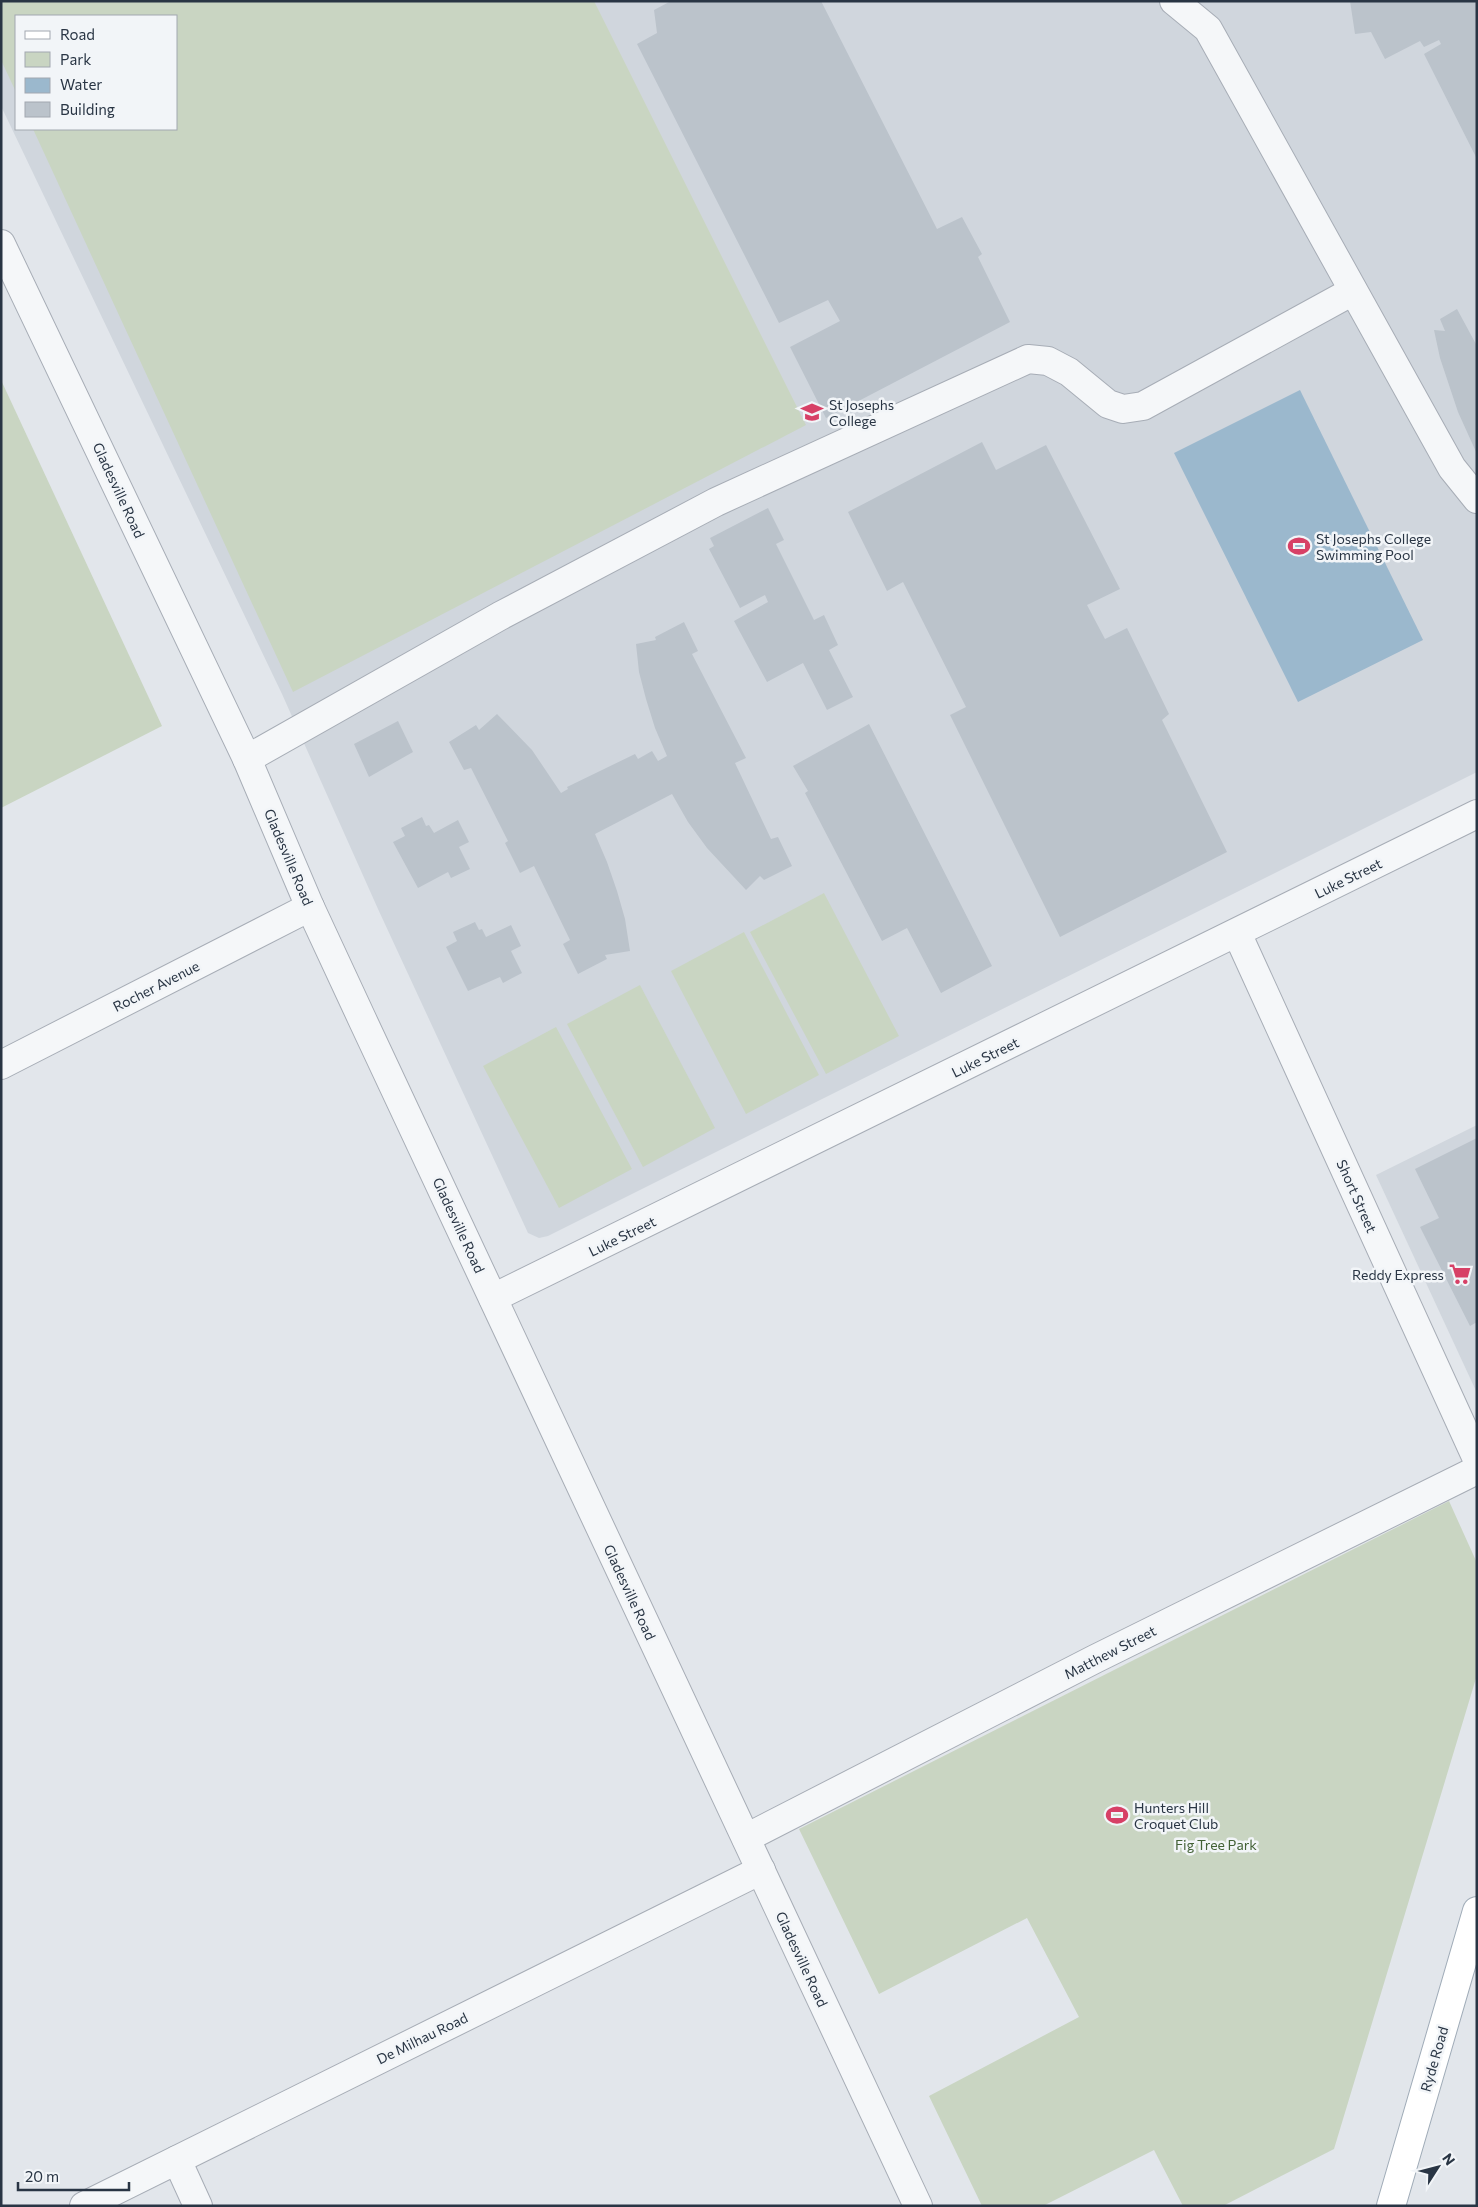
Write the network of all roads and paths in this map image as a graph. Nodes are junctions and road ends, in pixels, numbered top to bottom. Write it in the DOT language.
graph roads {
  1 [pos="1174,1"];
  2 [pos="1205,1"];
  3 [pos="1208,30"];
  4 [pos="1,244"];
  5 [pos="1354,291"];
  6 [pos="1477,498"];
  7 [pos="247,759"];
  8 [pos="1477,814"];
  9 [pos="310,907"];
  10 [pos="1237,933"];
  11 [pos="1,1065"];
  12 [pos="493,1298"];
  13 [pos="1477,1459"];
  14 [pos="1477,1470"];
  15 [pos="746,1838"];
  16 [pos="761,1870"];
  17 [pos="1477,1911"];
  18 [pos="177,2160"];
  19 [pos="84,2206"];
  20 [pos="198,2206"];
  21 [pos="918,2206"];
  22 [pos="1391,2206"];
  1 -- 3 [label="street"];
  2 -- 3 [label="street"];
  3 -- 5 [label="street"];
  4 -- 7 [label="street, Gladesville Road"];
  5 -- 6 [label="street"];
  5 -- 7 [label="street"];
  7 -- 9 [label="street, Gladesville Road"];
  8 -- 10 [label="street, Luke Street"];
  9 -- 11 [label="street, Rocher Avenue"];
  9 -- 12 [label="street, Gladesville Road"];
  10 -- 12 [label="street, Luke Street"];
  10 -- 13 [label="street, Short Street"];
  12 -- 15 [label="street, Gladesville Road"];
  14 -- 15 [label="street, Matthew Street"];
  15 -- 16 [label="street, Gladesville Road"];
  16 -- 18 [label="street, De Milhau Road"];
  16 -- 21 [label="street, Gladesville Road"];
  17 -- 22 [label="main road, Ryde Road"];
  18 -- 19 [label="street, De Milhau Road"];
  18 -- 20 [label="street"];
}
